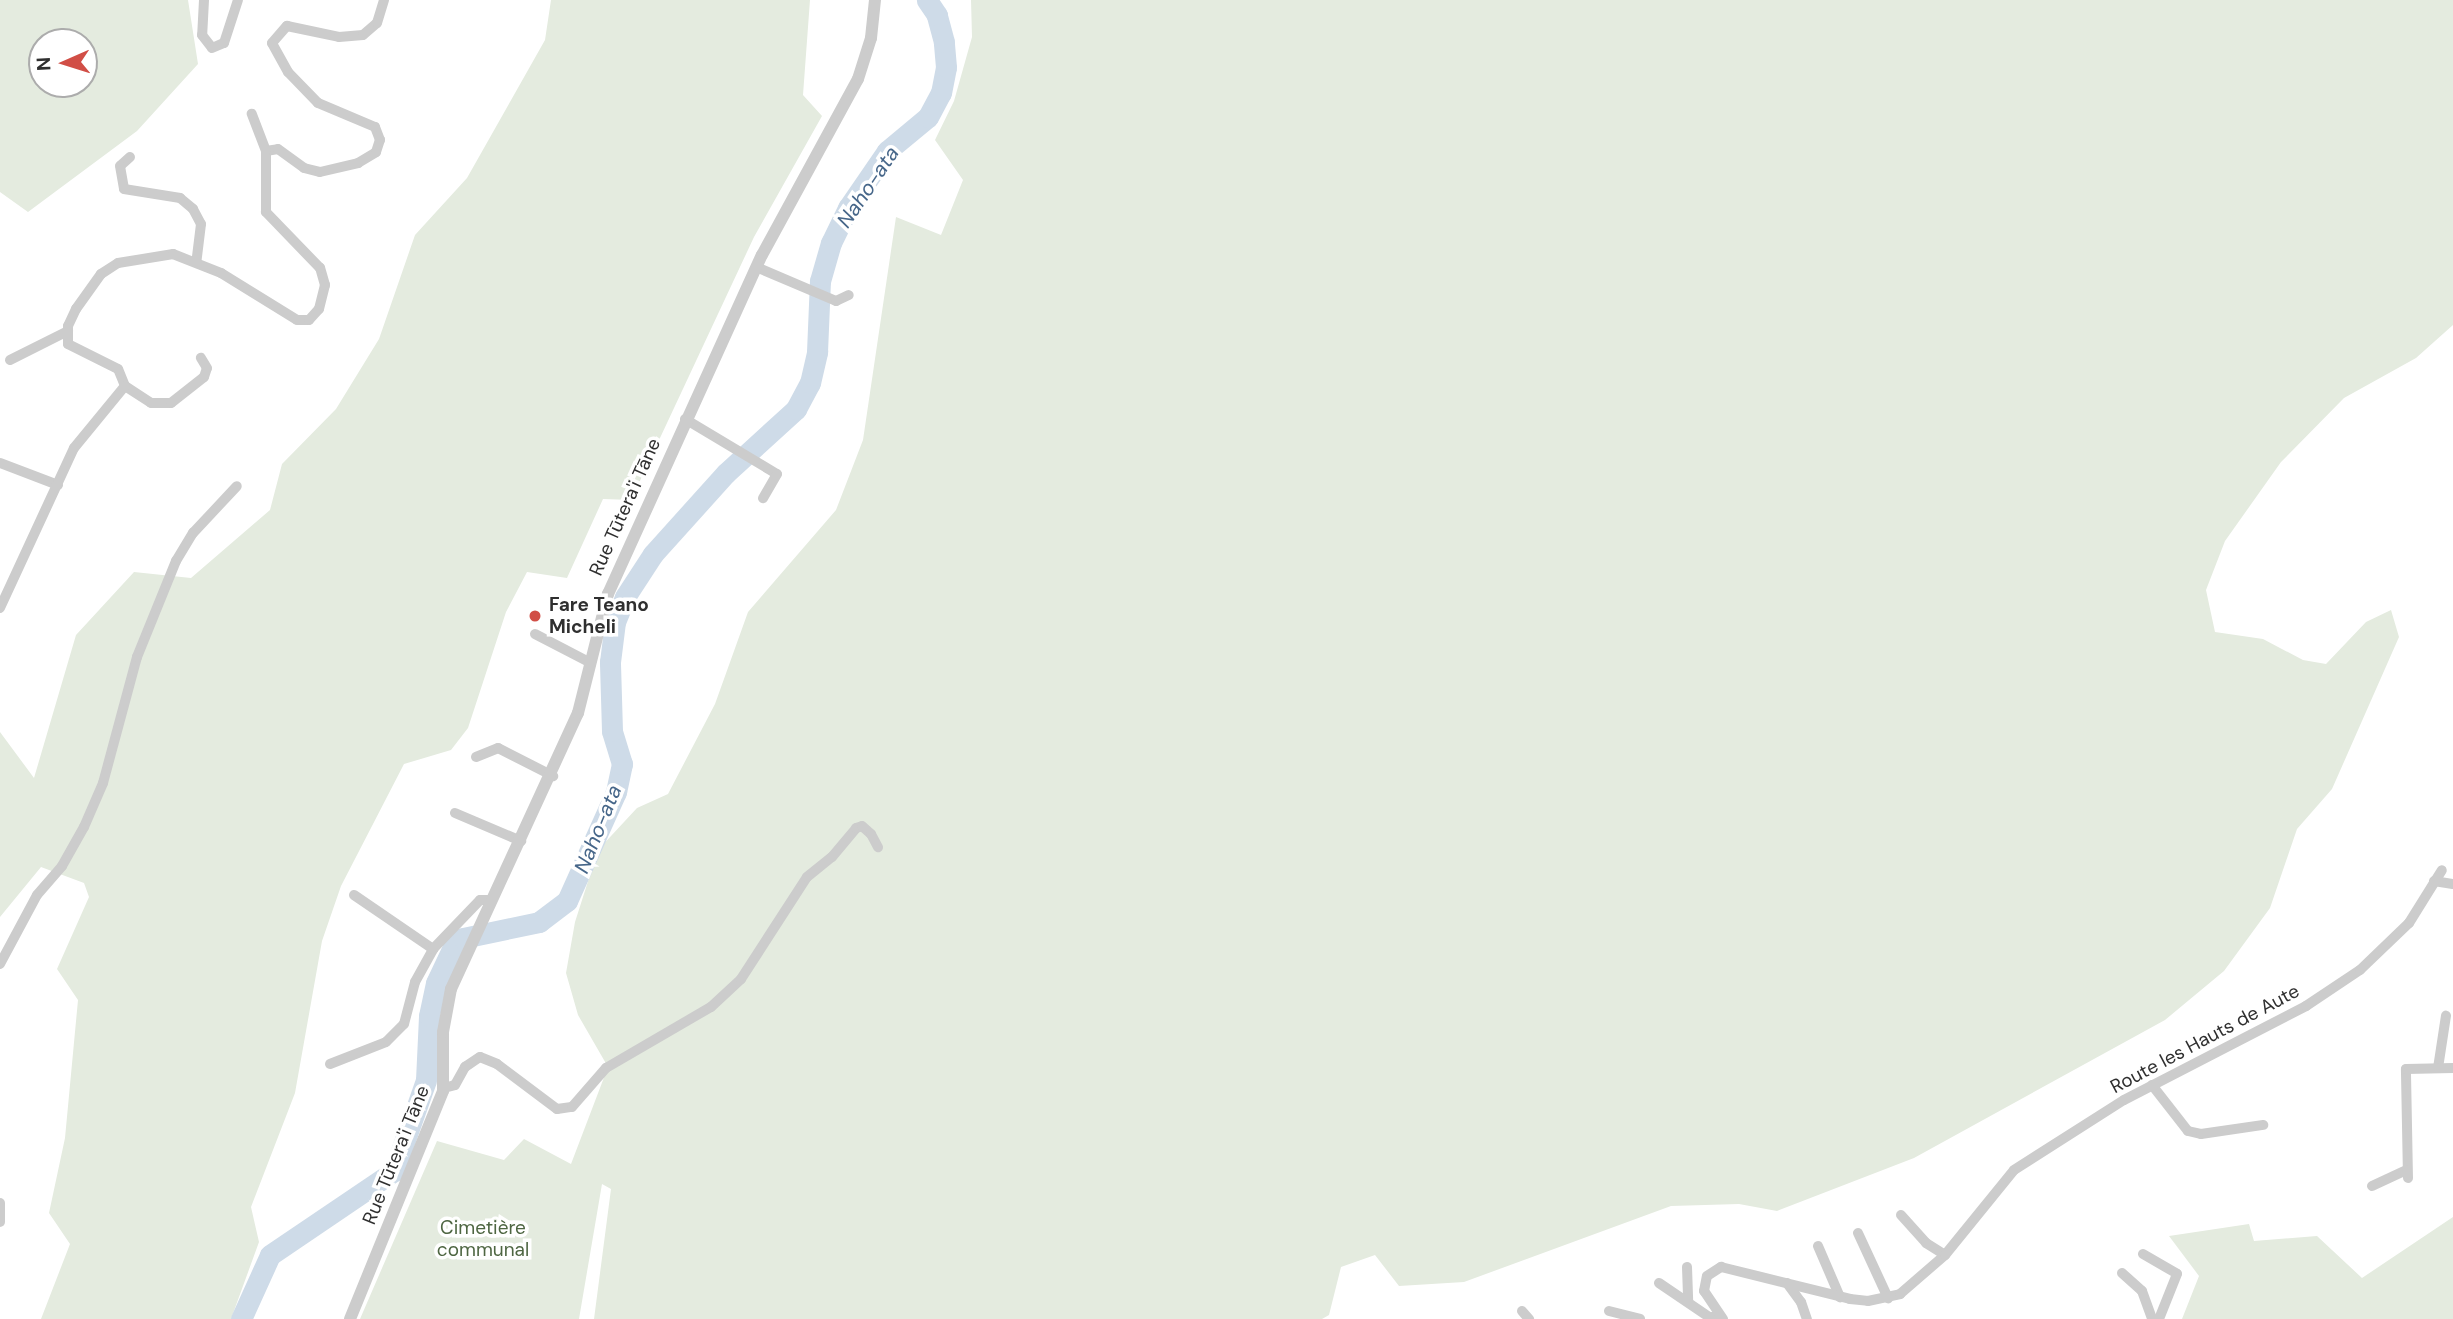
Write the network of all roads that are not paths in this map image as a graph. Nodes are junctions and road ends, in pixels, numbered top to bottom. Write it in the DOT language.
graph roads {
  1 [pos="204,0"];
  2 [pos="238,0"];
  3 [pos="384,0"];
  4 [pos="875,0"];
  5 [pos="252,114"];
  6 [pos="266,152"];
  7 [pos="130,157"];
  8 [pos="196,262"];
  9 [pos="756,267"];
  10 [pos="849,295"];
  11 [pos="68,331"];
  12 [pos="201,358"];
  13 [pos="10,360"];
  14 [pos="125,386"];
  15 [pos="685,419"];
  16 [pos="0,463"];
  17 [pos="58,485"];
  18 [pos="237,486"];
  19 [pos="763,498"];
  20 [pos="1,605"];
  21 [pos="536,634"];
  22 [pos="589,662"];
  23 [pos="476,757"];
  24 [pos="553,776"];
  25 [pos="455,813"];
  26 [pos="521,841"];
  27 [pos="878,847"];
  28 [pos="2442,870"];
  29 [pos="2434,881"];
  30 [pos="2453,884"];
  31 [pos="354,895"];
  32 [pos="492,901"];
  33 [pos="433,949"];
  34 [pos="0,964"];
  35 [pos="2446,1016"];
  36 [pos="330,1065"];
  37 [pos="2438,1068"];
  38 [pos="2453,1068"];
  39 [pos="2152,1085"];
  40 [pos="444,1088"];
  41 [pos="2263,1125"];
  42 [pos="2372,1186"];
  43 [pos="0,1203"];
  44 [pos="1901,1215"];
  45 [pos="0,1222"];
  46 [pos="1858,1233"];
  47 [pos="1818,1247"];
  48 [pos="2143,1254"];
  49 [pos="1945,1255"];
  50 [pos="1687,1267"];
  51 [pos="2122,1273"];
  52 [pos="1659,1283"];
  53 [pos="1787,1283"];
  54 [pos="1840,1297"];
  55 [pos="1888,1298"];
  56 [pos="1688,1300"];
  57 [pos="1609,1311"];
  58 [pos="1722,1318"];
  59 [pos="350,1319"];
  60 [pos="1640,1319"];
  61 [pos="1807,1319"];
  62 [pos="2152,1319"];
  63 [pos="2159,1319"];
  1 -- 2 [label="street"];
  3 -- 6 [label="street"];
  4 -- 9 [label="street, Rue Tūtera'i Tāne"];
  5 -- 6 [label="street"];
  6 -- 8 [label="street"];
  7 -- 8 [label="street"];
  8 -- 11 [label="street"];
  9 -- 10 [label="street"];
  9 -- 15 [label="street, Rue Tūtera'i Tāne"];
  11 -- 13 [label="street"];
  11 -- 14 [label="street"];
  12 -- 14 [label="street"];
  14 -- 17 [label="street"];
  15 -- 19 [label="street"];
  15 -- 22 [label="street, Rue Tūtera'i Tāne"];
  16 -- 17 [label="street"];
  17 -- 20 [label="street"];
  18 -- 34 [label="street"];
  21 -- 22 [label="street"];
  22 -- 24 [label="street, Rue Tūtera'i Tāne"];
  23 -- 24 [label="street"];
  24 -- 26 [label="street, Rue Tūtera'i Tāne"];
  25 -- 26 [label="street"];
  26 -- 32 [label="street, Rue Tūtera'i Tāne"];
  27 -- 40 [label="street"];
  28 -- 29 [label="street, Route les Hauts de Aute"];
  29 -- 30 [label="street"];
  29 -- 39 [label="street, Route les Hauts de Aute"];
  31 -- 33 [label="street"];
  32 -- 33 [label="street"];
  32 -- 40 [label="street, Rue Tūtera'i Tāne"];
  33 -- 36 [label="street"];
  35 -- 37 [label="street"];
  37 -- 38 [label="street"];
  37 -- 42 [label="street"];
  39 -- 41 [label="street"];
  39 -- 49 [label="street, Route les Hauts de Aute"];
  40 -- 59 [label="street, Rue Tūtera'i Tāne"];
  43 -- 45 [label="street"];
  44 -- 49 [label="street"];
  46 -- 55 [label="street"];
  47 -- 54 [label="street"];
  48 -- 63 [label="street"];
  49 -- 55 [label="street, Route les Hauts de Aute"];
  50 -- 56 [label="street"];
  51 -- 62 [label="street"];
  52 -- 56 [label="street"];
  53 -- 54 [label="street"];
  53 -- 58 [label="street"];
  53 -- 61 [label="street"];
  54 -- 55 [label="street"];
  56 -- 58 [label="street"];
  57 -- 60 [label="street"];
}
